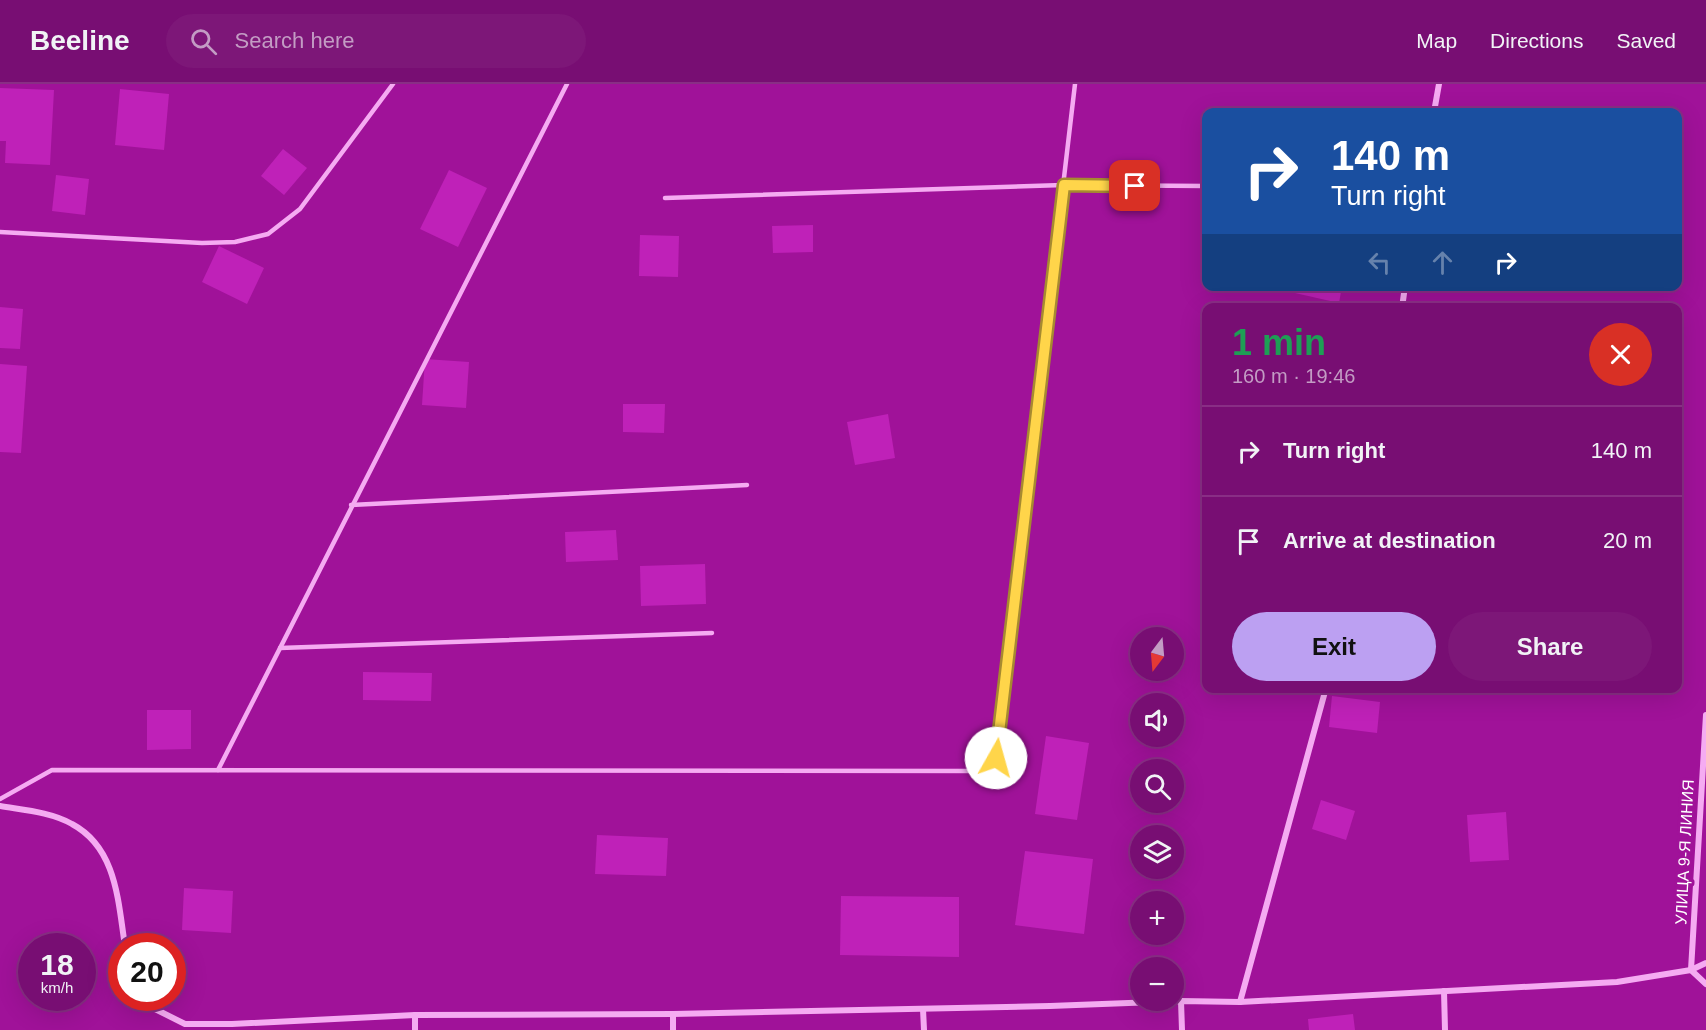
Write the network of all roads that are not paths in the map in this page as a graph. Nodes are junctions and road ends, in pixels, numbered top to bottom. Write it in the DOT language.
graph roads {
  1 [pos="393,84"];
  2 [pos="567,84"];
  3 [pos="1075,84"];
  4 [pos="1439,84"];
  5 [pos="1435,108"];
  6 [pos="1064,185"];
  7 [pos="1202,186"];
  8 [pos="665,198"];
  9 [pos="0,232"];
  10 [pos="747,485"];
  11 [pos="351,505"];
  12 [pos="712,633"];
  13 [pos="280,648"];
  14 [pos="1325,693"];
  15 [pos="1706,715"];
  16 [pos="218,770"];
  17 [pos="0,799"];
  18 [pos="0,806"];
  19 [pos="123,933"];
  20 [pos="1706,963"];
  21 [pos="1691,970"];
  22 [pos="1706,984"];
  23 [pos="1444,991"];
  24 [pos="1184,1000"];
  25 [pos="1130,1002"];
  26 [pos="1240,1002"];
  27 [pos="923,1009"];
  28 [pos="158,1011"];
  29 [pos="1182,1011"];
  30 [pos="673,1014"];
  31 [pos="415,1015"];
  32 [pos="185,1027"];
  33 [pos="415,1030"];
  34 [pos="673,1030"];
  35 [pos="924,1030"];
  36 [pos="1182,1030"];
  37 [pos="1445,1030"];
  1 -- 9 [label="lane"];
  2 -- 11 [label="lane"];
  3 -- 6 [label="lane"];
  4 -- 5 [label="street"];
  6 -- 7 [label="lane"];
  6 -- 8 [label="lane"];
  6 -- 16 [label="lane"];
  10 -- 11 [label="lane"];
  11 -- 13 [label="lane"];
  12 -- 13 [label="lane"];
  13 -- 16 [label="lane"];
  14 -- 26 [label="street"];
  15 -- 21 [label="street, УЛИЦА 9-Я ЛИНИЯ"];
  16 -- 17 [label="lane"];
  18 -- 19 [label="street"];
  20 -- 21 [label="street"];
  21 -- 22 [label="street"];
  21 -- 23 [label="street"];
  23 -- 26 [label="street"];
  23 -- 37 [label="street"];
  24 -- 26 [label="street"];
  25 -- 27 [label="street"];
  27 -- 30 [label="street"];
  27 -- 35 [label="street"];
  28 -- 32 [label="street"];
  29 -- 36 [label="street"];
  30 -- 31 [label="street"];
  30 -- 34 [label="street"];
  31 -- 32 [label="street"];
  31 -- 33 [label="street"];
}
